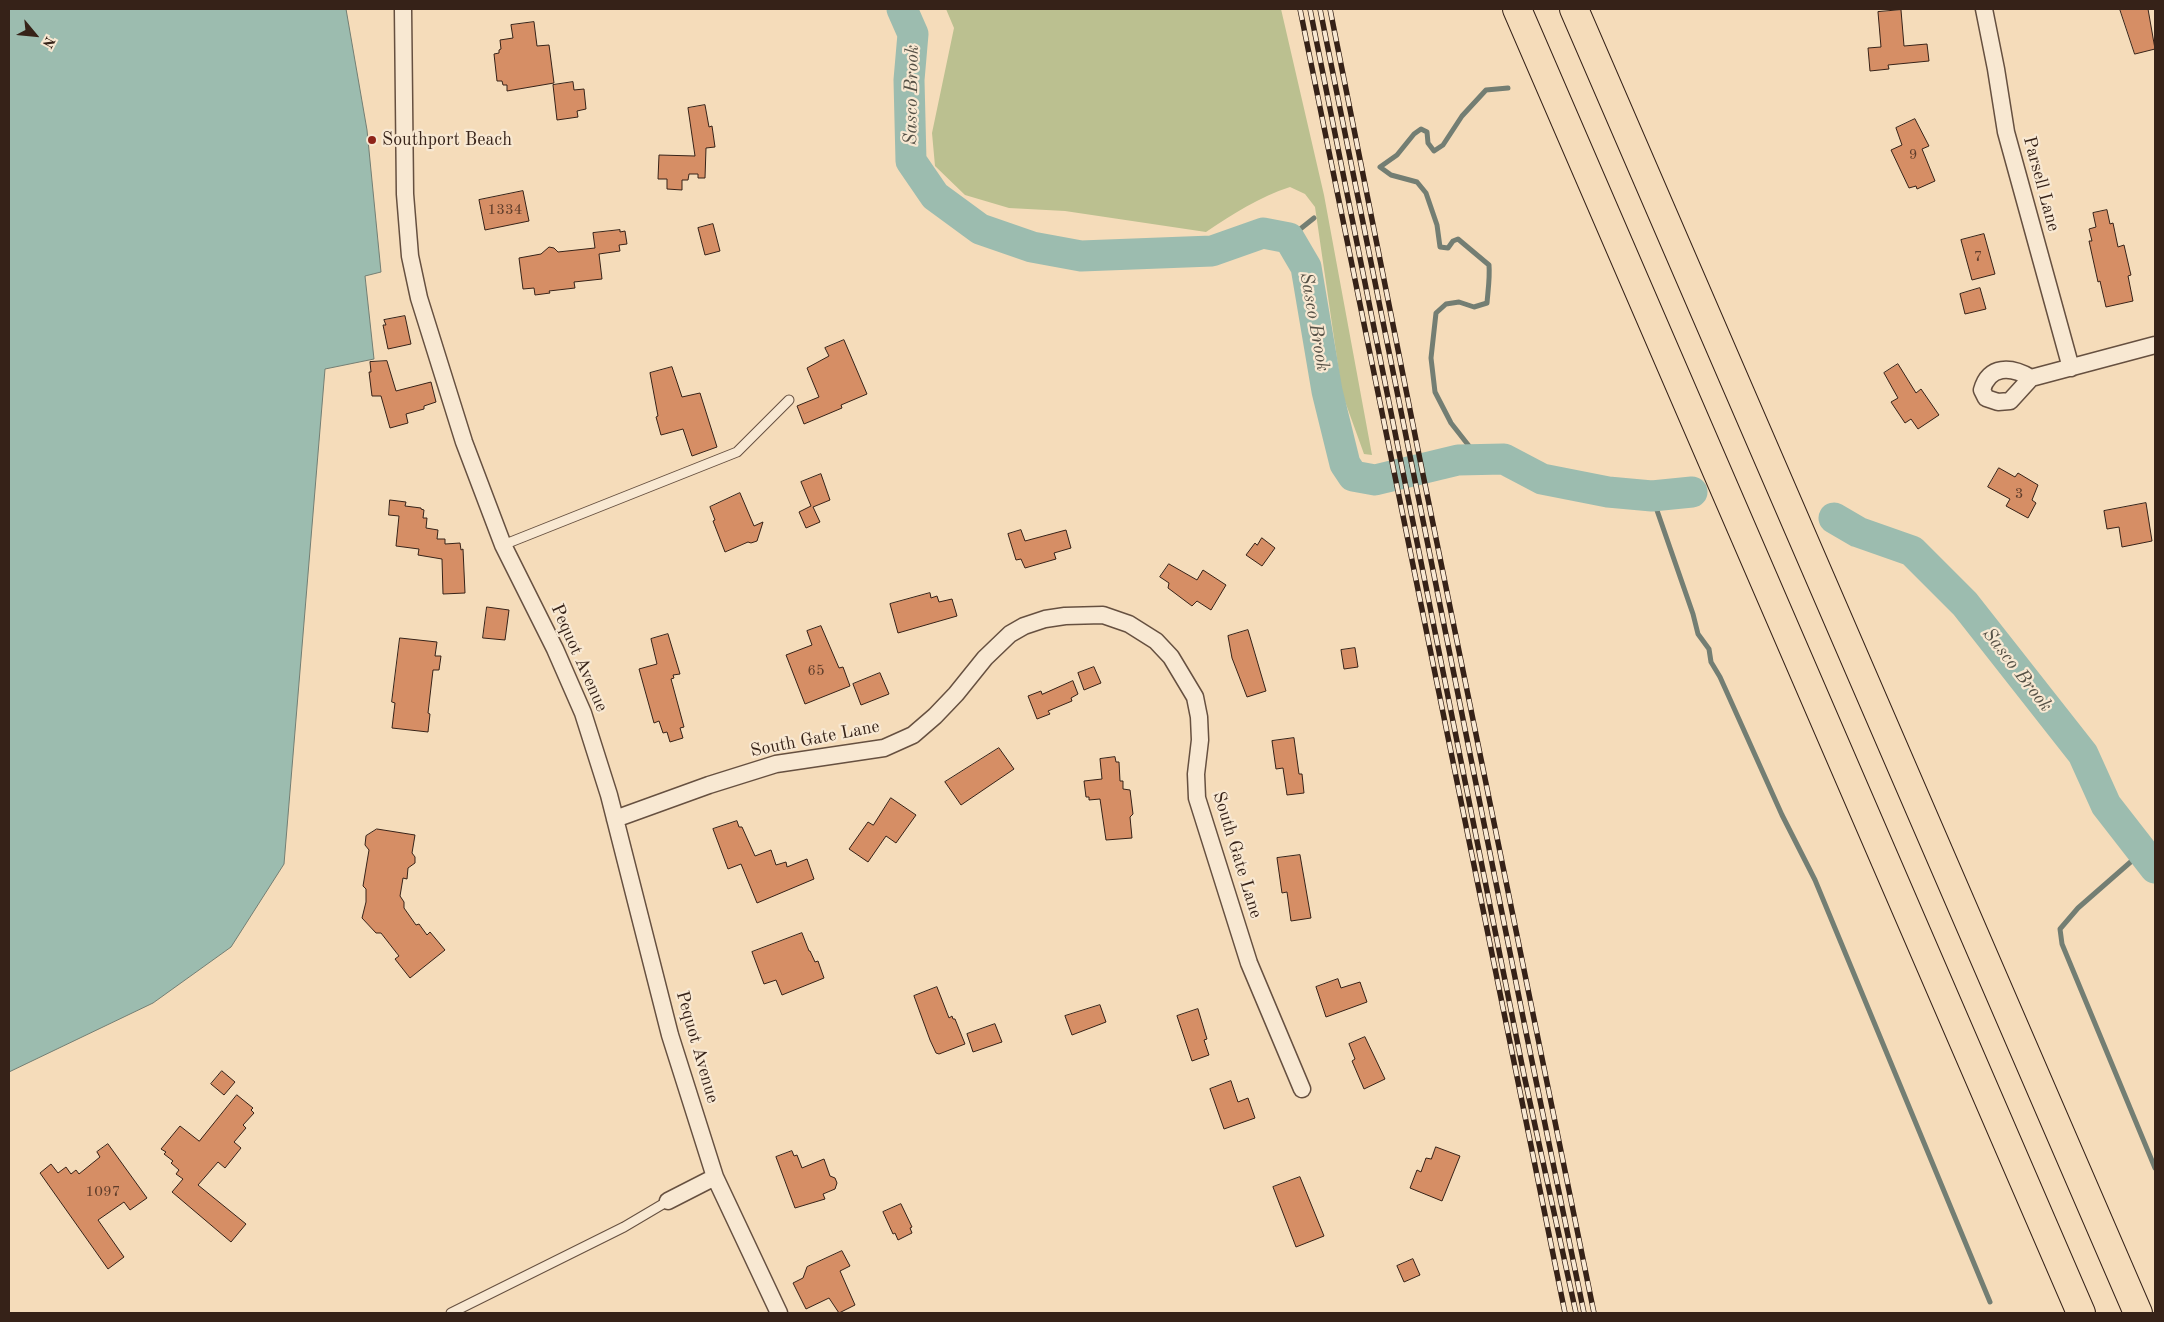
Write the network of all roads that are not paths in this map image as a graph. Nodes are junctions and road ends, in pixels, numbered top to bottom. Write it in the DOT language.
graph roads {
  1 [pos="403,9"];
  2 [pos="1517,9"];
  3 [pos="1574,9"];
  4 [pos="1984,9"];
  5 [pos="2155,345"];
  6 [pos="2071,368"];
  7 [pos="2032,378"];
  8 [pos="789,400"];
  9 [pos="503,545"];
  10 [pos="615,819"];
  11 [pos="1302,1089"];
  12 [pos="714,1177"];
  13 [pos="668,1200"];
  14 [pos="451,1313"];
  15 [pos="779,1313"];
  16 [pos="2081,1313"];
  17 [pos="2138,1313"];
  1 -- 9 [label="street, Pequot Avenue"];
  2 -- 16 [label="highway"];
  3 -- 17 [label="highway"];
  4 -- 6 [label="street, Parsell Lane"];
  5 -- 6 [label="street"];
  6 -- 7 [label="street"];
  8 -- 9 [label="lane"];
  9 -- 10 [label="street, Pequot Avenue"];
  10 -- 11 [label="street, South Gate Lane"];
  10 -- 12 [label="street, Pequot Avenue"];
  12 -- 13 [label="street"];
  12 -- 15 [label="street, Pequot Avenue"];
  13 -- 14 [label="lane"];
}
